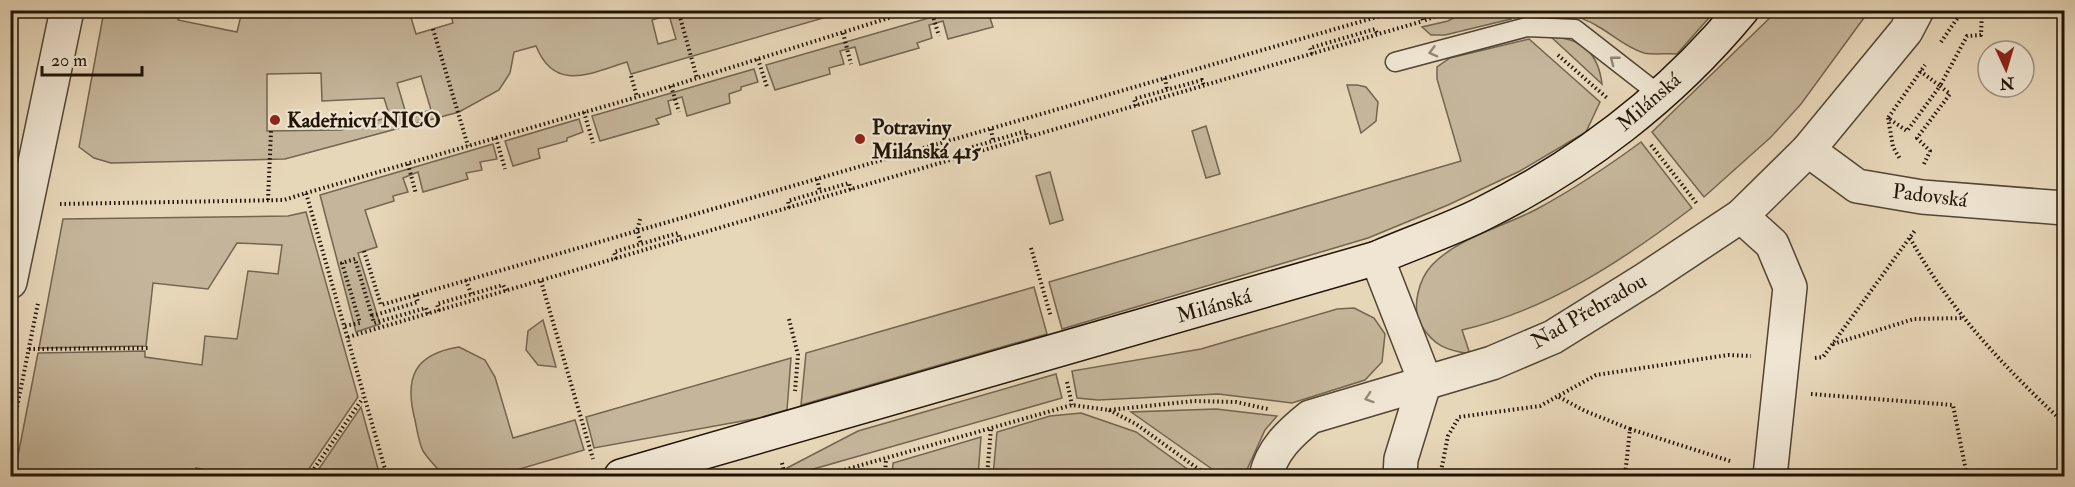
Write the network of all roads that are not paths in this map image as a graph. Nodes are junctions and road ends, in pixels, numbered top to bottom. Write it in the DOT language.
graph roads {
  1 [pos="68,10"];
  2 [pos="1742,10"];
  3 [pos="1917,10"];
  4 [pos="1395,62"];
  5 [pos="1661,96"];
  6 [pos="1808,150"];
  7 [pos="2064,208"];
  8 [pos="1741,216"];
  9 [pos="1377,258"];
  10 [pos="25,287"];
  11 [pos="1425,381"];
  12 [pos="609,472"];
  13 [pos="1266,477"];
  14 [pos="1400,477"];
  15 [pos="1770,477"];
  1 -- 10 [label="street"];
  2 -- 5 [label="street, Milánská"];
  3 -- 6 [label="street, Nad Přehradou"];
  5 -- 4 [label="lane, one-way"];
  5 -- 9 [label="street, Milánská"];
  6 -- 7 [label="street, Padovská"];
  6 -- 8 [label="street, Nad Přehradou"];
  8 -- 11 [label="street, Nad Přehradou"];
  8 -- 15 [label="street"];
  9 -- 11 [label="street"];
  9 -- 12 [label="street, Milánská"];
  11 -- 13 [label="street, Nad Přehradou, one-way"];
  11 -- 14 [label="street"];
}
